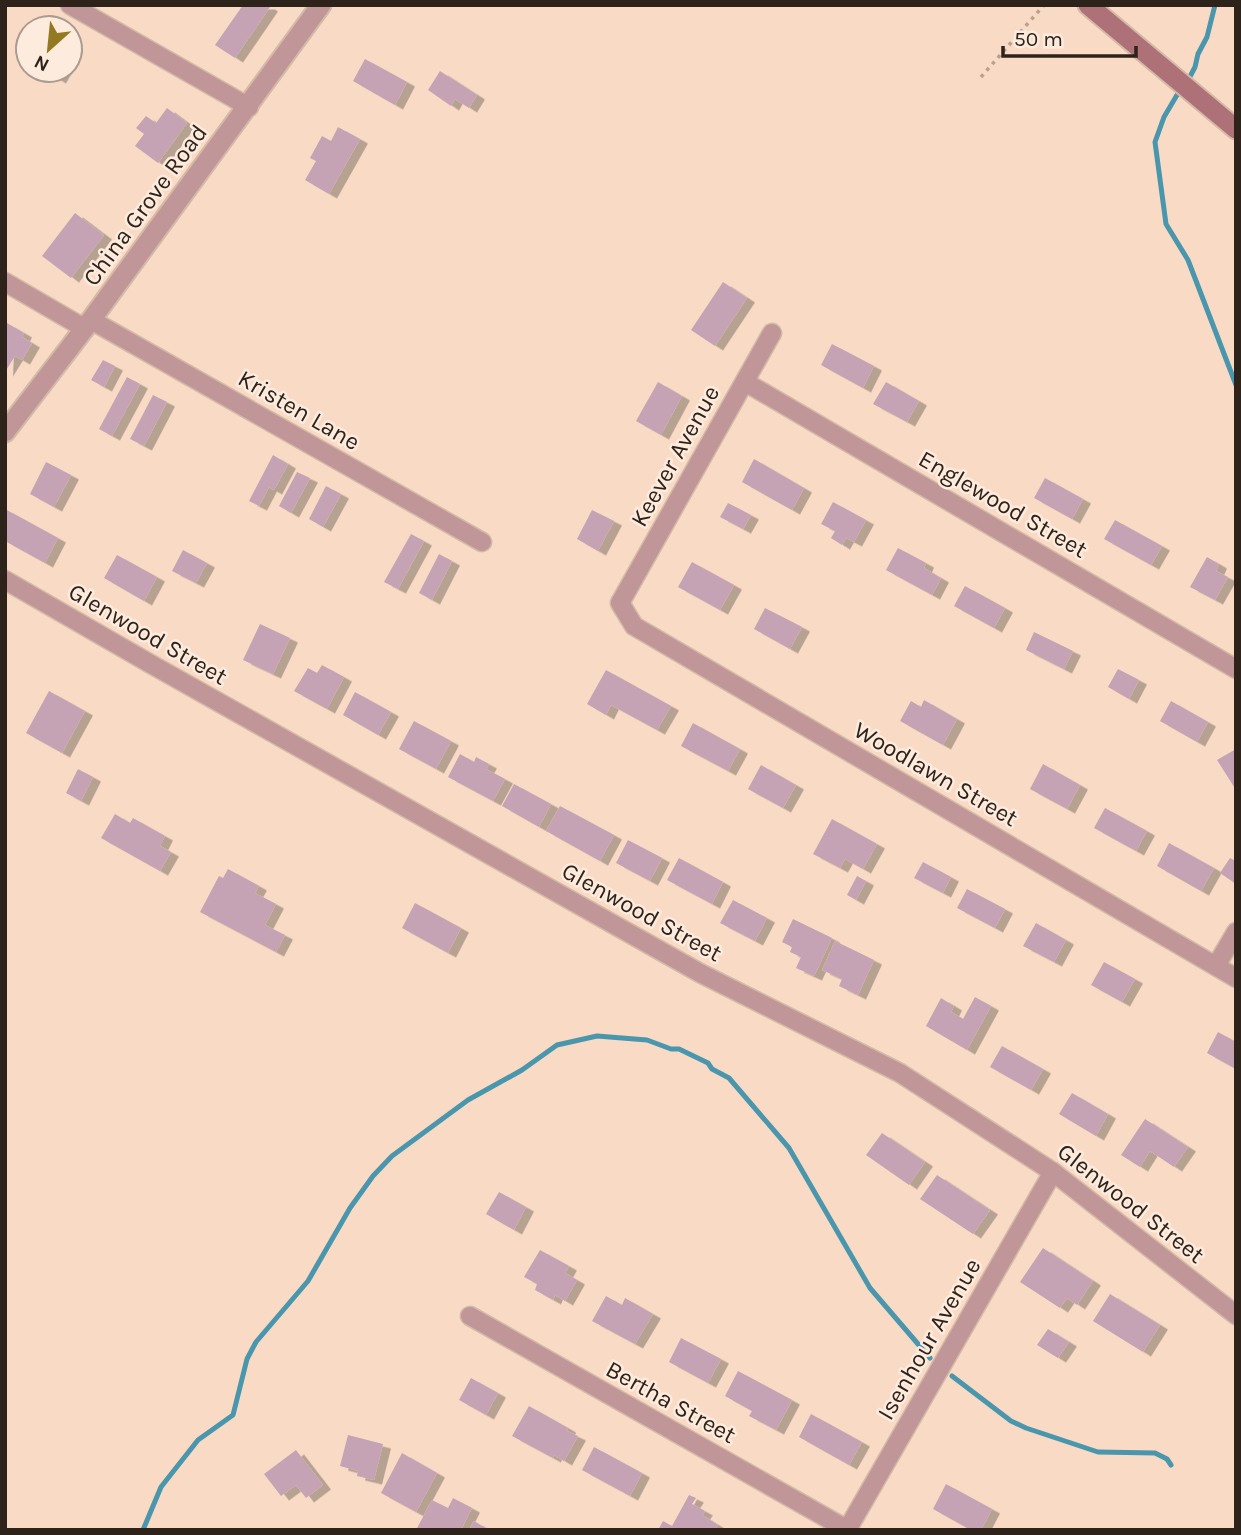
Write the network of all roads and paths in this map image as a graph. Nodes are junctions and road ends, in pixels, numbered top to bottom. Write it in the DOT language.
graph roads {
  1 [pos="70,5"];
  2 [pos="321,5"];
  3 [pos="1044,5"];
  4 [pos="1088,5"];
  5 [pos="981,77"];
  6 [pos="248,107"];
  7 [pos="1236,129"];
  8 [pos="5,282"];
  9 [pos="88,324"];
  10 [pos="772,333"];
  11 [pos="745,382"];
  12 [pos="5,432"];
  13 [pos="482,542"];
  14 [pos="5,580"];
  15 [pos="621,603"];
  16 [pos="1236,669"];
  17 [pos="1236,933"];
  18 [pos="1216,967"];
  19 [pos="1236,978"];
  20 [pos="1053,1172"];
  21 [pos="1236,1315"];
  22 [pos="470,1317"];
  23 [pos="848,1530"];
  1 -- 6 [label="street"];
  2 -- 6 [label="street, China Grove Road"];
  3 -- 5 [label="path"];
  4 -- 7 [label="main road"];
  6 -- 9 [label="street, China Grove Road"];
  8 -- 9 [label="street, Kristen Lane"];
  9 -- 12 [label="street, China Grove Road"];
  9 -- 13 [label="street, Kristen Lane"];
  10 -- 11 [label="street, Keever Avenue"];
  11 -- 15 [label="street, Keever Avenue"];
  11 -- 16 [label="street, Englewood Street"];
  14 -- 20 [label="street, Glenwood Street"];
  15 -- 18 [label="street, Woodlawn Street"];
  17 -- 18 [label="street"];
  18 -- 19 [label="street, Woodlawn Street"];
  20 -- 21 [label="street, Glenwood Street"];
  20 -- 23 [label="street, Isenhour Avenue"];
  22 -- 23 [label="street, Bertha Street"];
}
